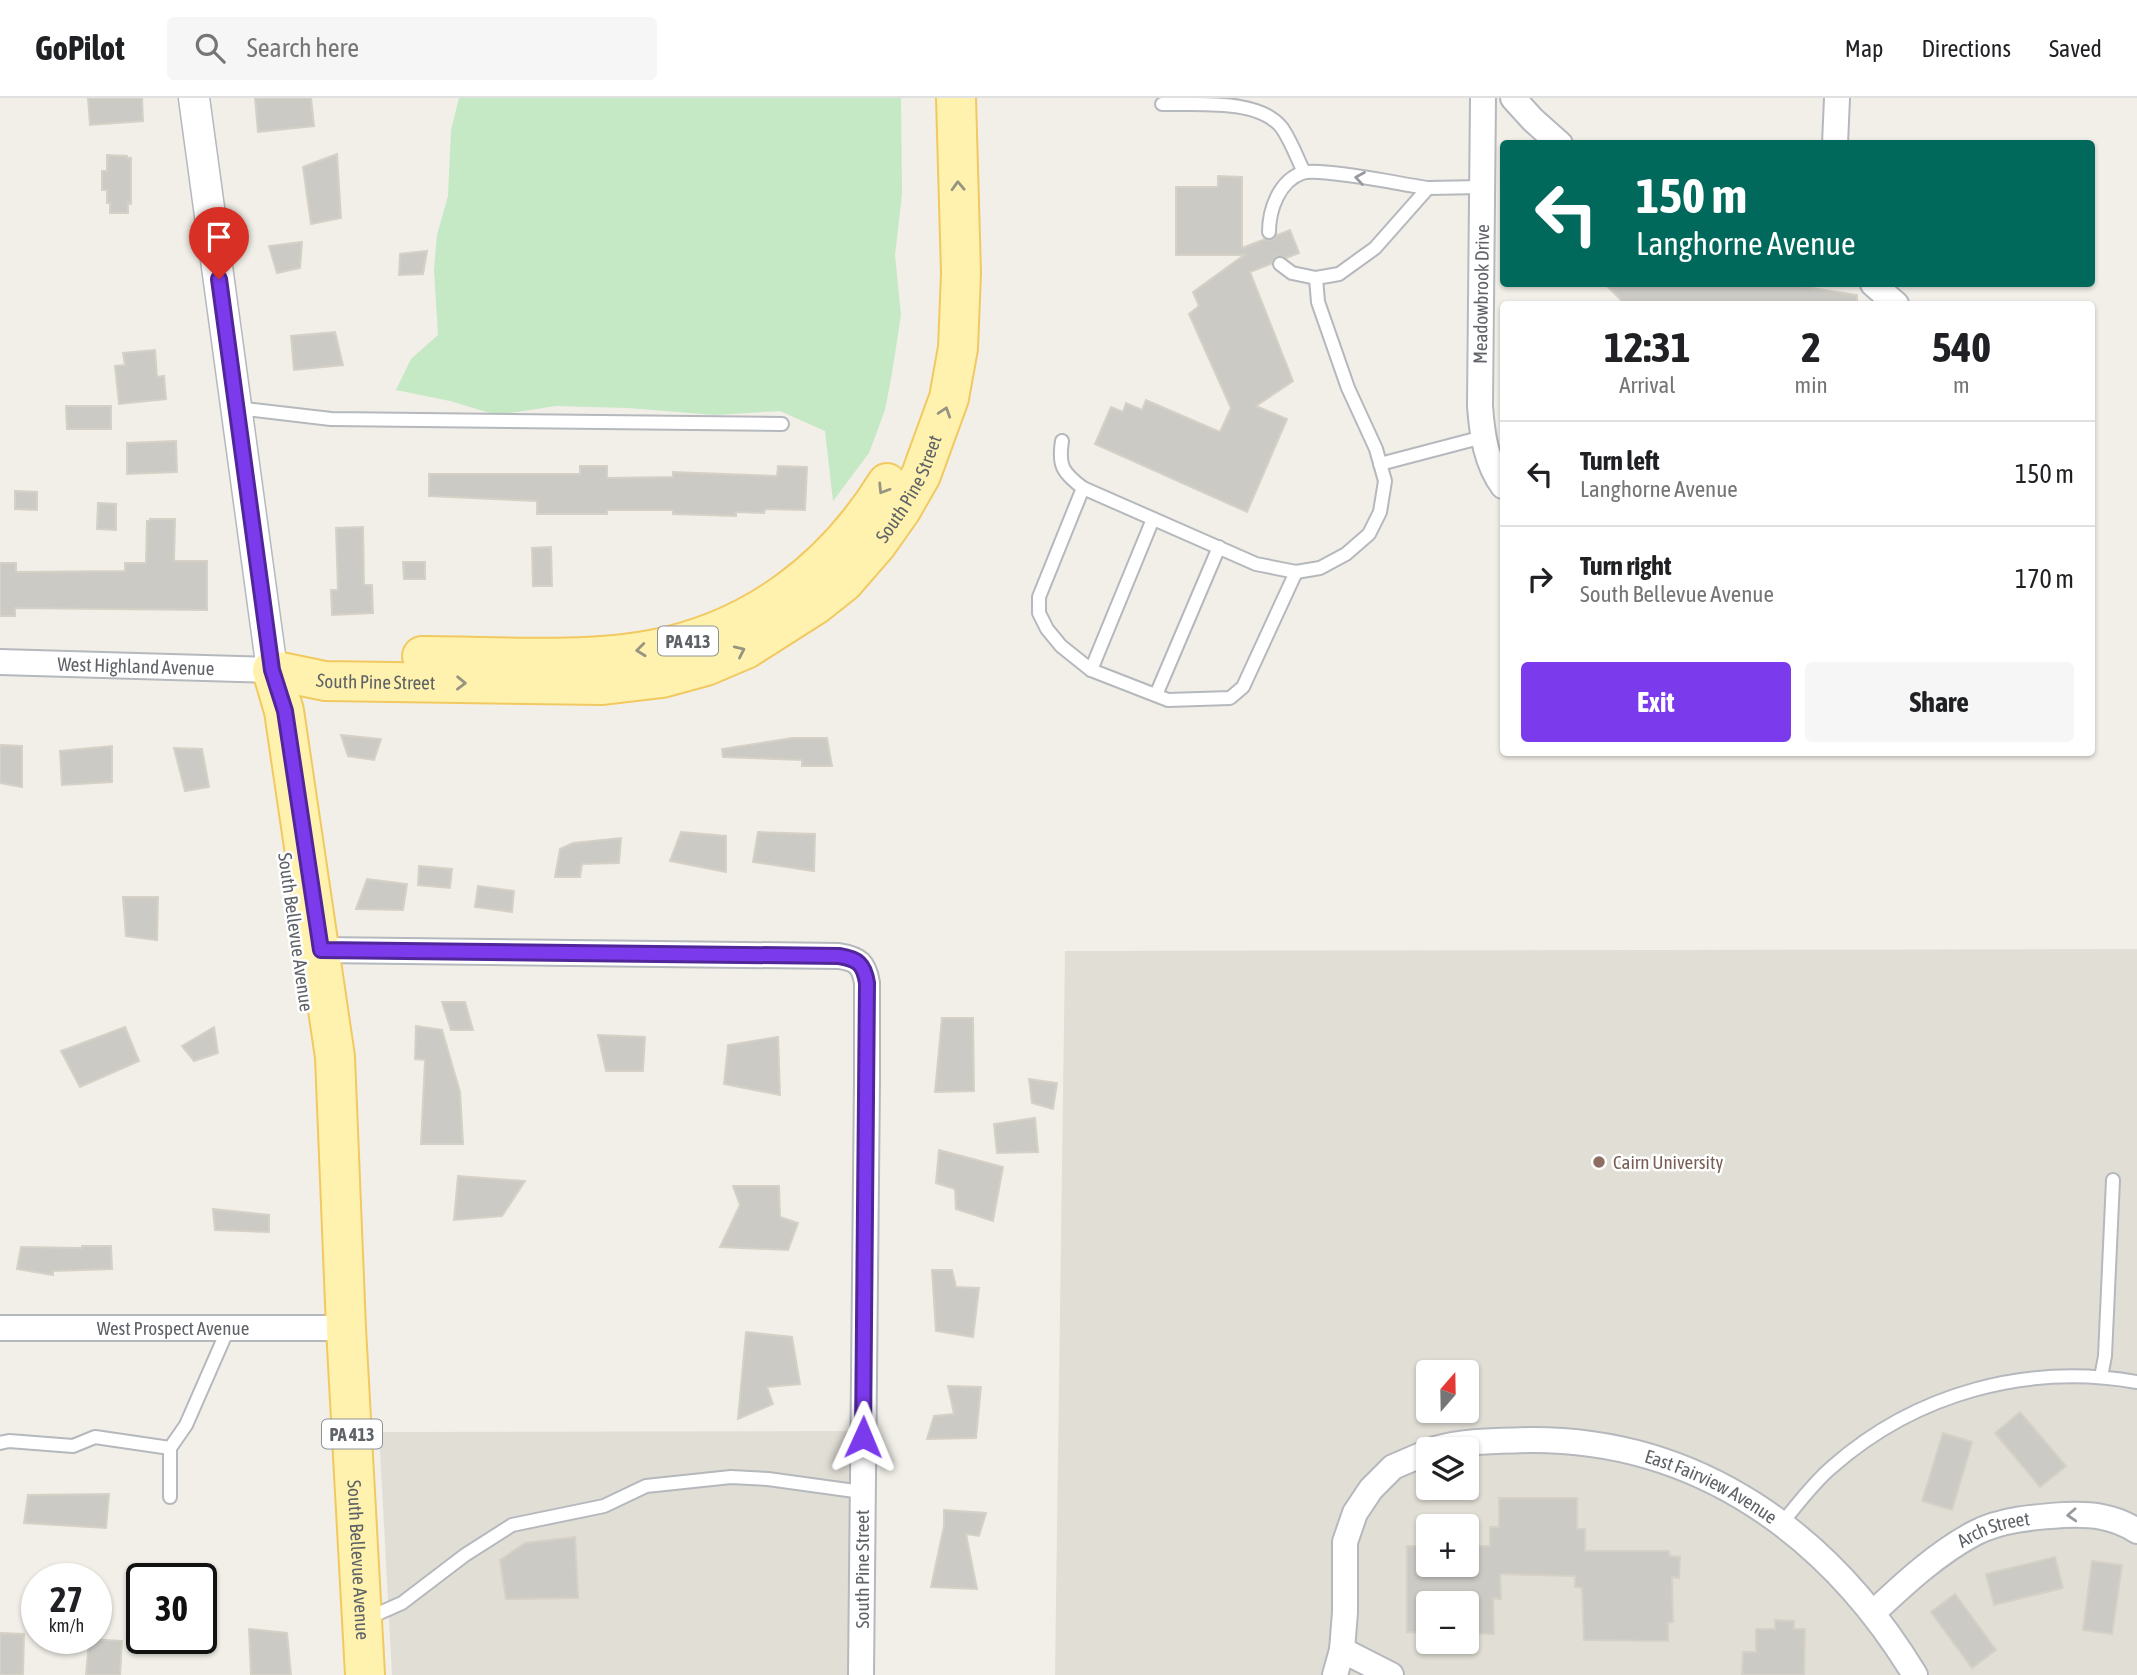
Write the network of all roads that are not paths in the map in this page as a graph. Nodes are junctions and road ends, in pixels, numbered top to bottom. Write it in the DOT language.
graph roads {
  1 [pos="194,98"];
  2 [pos="929,98"];
  3 [pos="956,98"];
  4 [pos="1483,98"];
  5 [pos="1513,98"];
  6 [pos="1837,98"];
  7 [pos="1162,104"];
  8 [pos="1556,140"];
  9 [pos="1835,140"];
  10 [pos="1304,172"];
  11 [pos="1482,187"];
  12 [pos="1428,188"];
  13 [pos="1269,232"];
  14 [pos="1280,264"];
  15 [pos="1316,278"];
  16 [pos="1876,287"];
  17 [pos="1893,301"];
  18 [pos="237,408"];
  19 [pos="782,424"];
  20 [pos="1483,437"];
  21 [pos="1062,441"];
  22 [pos="1380,464"];
  23 [pos="1500,480"];
  24 [pos="1083,488"];
  25 [pos="1153,519"];
  26 [pos="1219,547"];
  27 [pos="1296,572"];
  28 [pos="0,662"];
  29 [pos="272,670"];
  30 [pos="1091,670"];
  31 [pos="1156,695"];
  32 [pos="321,950"];
  33 [pos="2113,1181"];
  34 [pos="339,1193"];
  35 [pos="0,1328"];
  36 [pos="346,1328"];
  37 [pos="228,1329"];
  38 [pos="2101,1377"];
  39 [pos="2137,1382"];
  40 [pos="1479,1441"];
  41 [pos="0,1443"];
  42 [pos="170,1448"];
  43 [pos="1416,1457"];
  44 [pos="862,1492"];
  45 [pos="170,1497"];
  46 [pos="1782,1522"];
  47 [pos="2137,1531"];
  48 [pos="1873,1613"];
  49 [pos="362,1620"];
  50 [pos="1342,1650"];
  51 [pos="365,1675"];
  52 [pos="861,1675"];
  53 [pos="1335,1675"];
  54 [pos="1391,1675"];
  55 [pos="1916,1675"];
  1 -- 18 [label="street, South Bellevue Avenue"];
  2 -- 29 [label="main road, South Pine Street / PA 413, one-way"];
  29 -- 3 [label="main road, South Pine Street / PA 413, one-way"];
  4 -- 11 [label="street, Meadowbrook Drive"];
  5 -- 8 [label="street"];
  6 -- 9 [label="street"];
  7 -- 10 [label="lane"];
  12 -- 10 [label="lane, one-way"];
  10 -- 13 [label="lane"];
  11 -- 12 [label="lane"];
  11 -- 20 [label="street, Meadowbrook Drive"];
  12 -- 15 [label="lane"];
  14 -- 15 [label="lane"];
  15 -- 22 [label="lane"];
  16 -- 17 [label="street"];
  18 -- 19 [label="lane"];
  18 -- 29 [label="street, South Bellevue Avenue"];
  20 -- 22 [label="lane"];
  20 -- 23 [label="street, Meadowbrook Drive"];
  21 -- 24 [label="lane"];
  22 -- 27 [label="lane"];
  24 -- 25 [label="lane"];
  24 -- 30 [label="lane"];
  25 -- 26 [label="lane"];
  25 -- 30 [label="lane"];
  26 -- 27 [label="lane"];
  26 -- 31 [label="lane"];
  27 -- 31 [label="lane"];
  28 -- 29 [label="street, West Highland Avenue"];
  29 -- 32 [label="main road, South Bellevue Avenue / PA 413"];
  29 -- 34 [label="main road, South Bellevue Avenue / PA 413"];
  30 -- 31 [label="lane"];
  32 -- 34 [label="main road, South Bellevue Avenue / PA 413"];
  32 -- 44 [label="street, South Pine Street"];
  33 -- 38 [label="lane"];
  34 -- 36 [label="main road, South Bellevue Avenue / PA 413"];
  35 -- 37 [label="street, West Prospect Avenue"];
  36 -- 37 [label="street, West Prospect Avenue"];
  36 -- 49 [label="main road, South Bellevue Avenue / PA 413"];
  37 -- 42 [label="lane"];
  38 -- 39 [label="lane"];
  38 -- 46 [label="lane"];
  40 -- 46 [label="street, East Fairview Avenue"];
  41 -- 42 [label="lane"];
  42 -- 45 [label="lane"];
  43 -- 50 [label="street"];
  44 -- 49 [label="lane"];
  44 -- 52 [label="street, South Pine Street"];
  46 -- 48 [label="street, East Fairview Avenue"];
  47 -- 48 [label="street, Arch Street, one-way"];
  48 -- 55 [label="street, East Fairview Avenue"];
  49 -- 51 [label="main road, South Bellevue Avenue / PA 413"];
  50 -- 53 [label="street"];
  50 -- 54 [label="street"];
}
